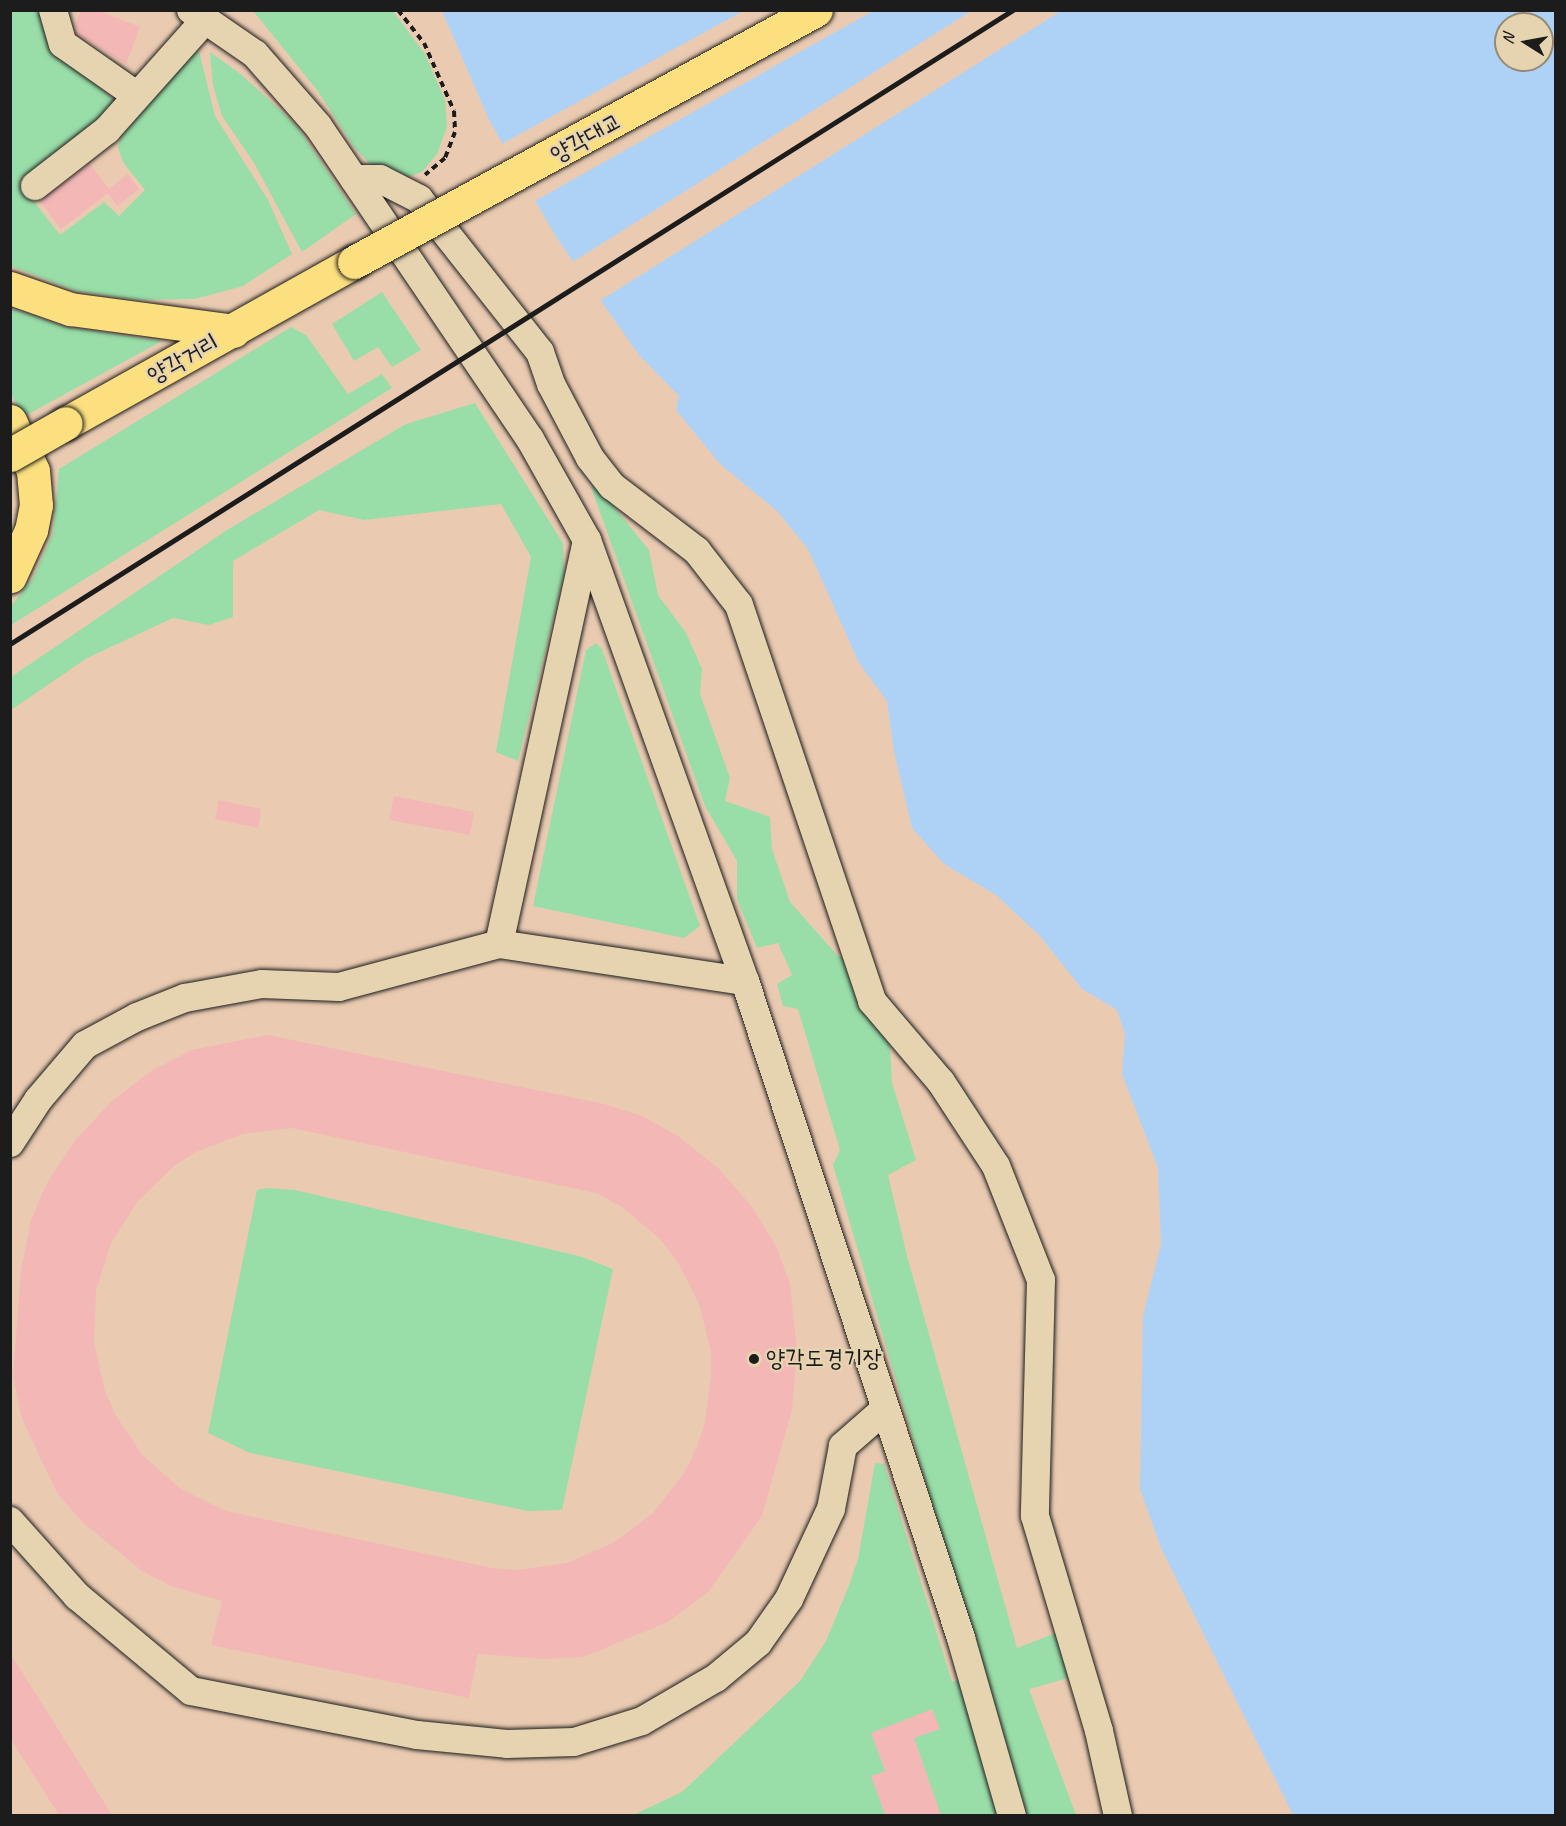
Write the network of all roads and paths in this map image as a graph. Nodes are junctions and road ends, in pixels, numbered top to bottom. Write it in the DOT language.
graph roads {
  1 [pos="53,10"];
  2 [pos="398,10"];
  3 [pos="816,10"];
  4 [pos="199,15"];
  5 [pos="136,95"];
  6 [pos="354,179"];
  7 [pos="35,186"];
  8 [pos="400,187"];
  9 [pos="354,262"];
  10 [pos="10,288"];
  11 [pos="234,331"];
  12 [pos="10,421"];
  13 [pos="10,454"];
  14 [pos="587,540"];
  15 [pos="10,576"];
  16 [pos="499,944"];
  17 [pos="745,981"];
  18 [pos="10,1143"];
  19 [pos="883,1411"];
  20 [pos="10,1521"];
  21 [pos="1011,1815"];
  22 [pos="1118,1815"];
  1 -- 5 [label="street"];
  2 -- 8 [label="path"];
  3 -- 9 [label="main road, 양각대교, bridge"];
  4 -- 5 [label="street"];
  4 -- 6 [label="street"];
  5 -- 7 [label="street"];
  6 -- 8 [label="street"];
  6 -- 14 [label="street"];
  8 -- 22 [label="street"];
  9 -- 11 [label="main road, 양각거리"];
  10 -- 11 [label="main road"];
  11 -- 13 [label="main road, 양각거리, bridge"];
  12 -- 15 [label="main road"];
  14 -- 16 [label="street"];
  14 -- 17 [label="street"];
  16 -- 17 [label="street"];
  16 -- 18 [label="street"];
  17 -- 19 [label="street"];
  19 -- 20 [label="street"];
  19 -- 21 [label="street"];
}
